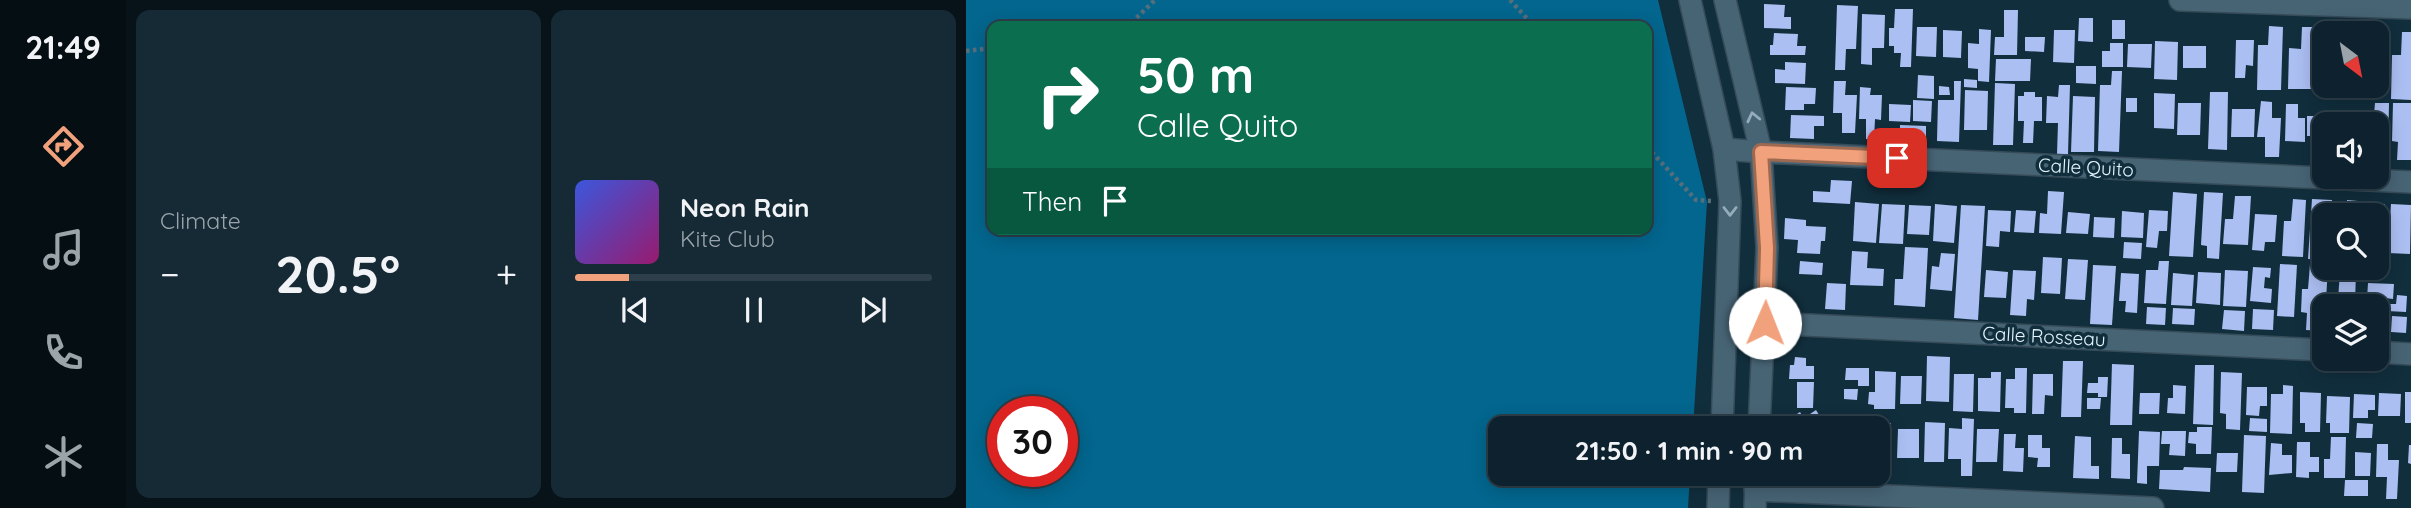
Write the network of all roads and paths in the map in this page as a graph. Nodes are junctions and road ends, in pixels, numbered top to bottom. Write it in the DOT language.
graph roads {
  1 [pos="1155,0"];
  2 [pos="1510,0"];
  3 [pos="1690,0"];
  4 [pos="1726,0"];
  5 [pos="2180,0"];
  6 [pos="2411,8"];
  7 [pos="1133,21"];
  8 [pos="1529,21"];
  9 [pos="987,49"];
  10 [pos="966,51"];
  11 [pos="1724,149"];
  12 [pos="1652,152"];
  13 [pos="1761,152"];
  14 [pos="2411,181"];
  15 [pos="1730,201"];
  16 [pos="1765,323"];
  17 [pos="2312,349"];
  18 [pos="2389,353"];
  19 [pos="2411,354"];
  20 [pos="1722,416"];
  21 [pos="1760,416"];
  22 [pos="1719,486"];
  23 [pos="1755,491"];
  24 [pos="1718,508"];
  25 [pos="2153,508"];
  1 -- 7 [label="path"];
  2 -- 8 [label="path"];
  3 -- 11 [label="street"];
  13 -- 4 [label="street, one-way"];
  5 -- 6 [label="street"];
  9 -- 10 [label="path"];
  11 -- 13 [label="street, Calle Quito"];
  11 -- 15 [label="street"];
  12 -- 15 [label="path"];
  13 -- 14 [label="street, Calle Quito"];
  13 -- 16 [label="street"];
  15 -- 20 [label="street, one-way"];
  16 -- 17 [label="street, Calle Rosseau"];
  16 -- 21 [label="street"];
  18 -- 19 [label="street"];
  22 -- 24 [label="street"];
  23 -- 25 [label="street"];
}
